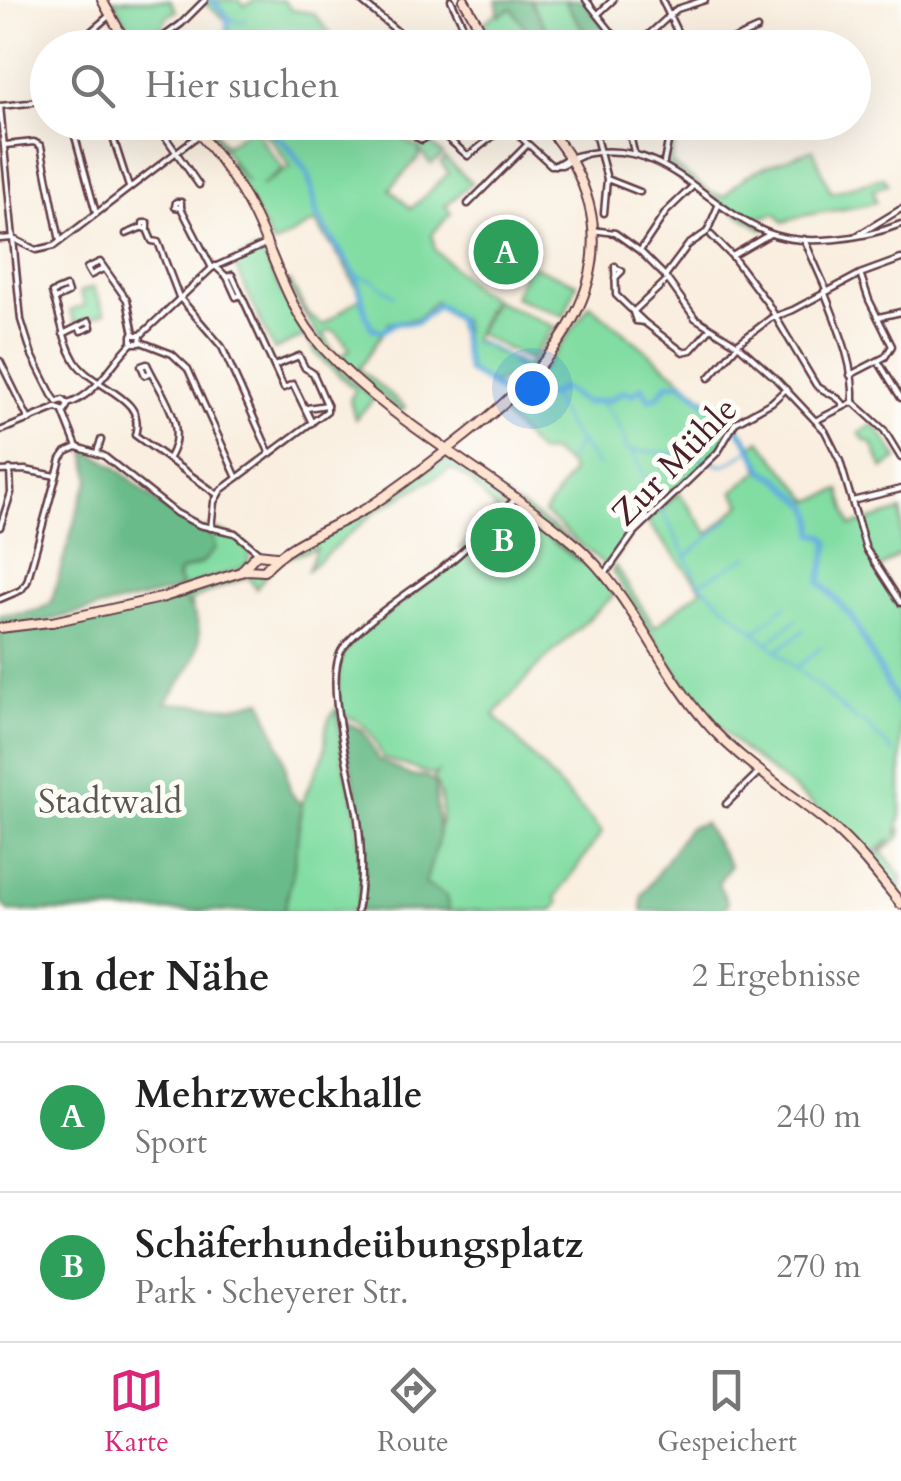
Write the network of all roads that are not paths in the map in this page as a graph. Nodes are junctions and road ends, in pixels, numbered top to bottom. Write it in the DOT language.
graph roads {
  1 [pos="102,0"];
  2 [pos="205,0"];
  3 [pos="360,0"];
  4 [pos="451,0"];
  5 [pos="464,0"];
  6 [pos="586,0"];
  7 [pos="612,0"];
  8 [pos="662,0"];
  9 [pos="705,0"];
  10 [pos="598,14"];
  11 [pos="110,15"];
  12 [pos="667,16"];
  13 [pos="462,24"];
  14 [pos="92,30"];
  15 [pos="119,30"];
  16 [pos="173,30"];
  17 [pos="396,30"];
  18 [pos="481,30"];
  19 [pos="610,30"];
  20 [pos="653,30"];
  21 [pos="675,30"];
  22 [pos="30,103"];
  23 [pos="0,106"];
  24 [pos="75,140"];
  25 [pos="114,140"];
  26 [pos="167,140"];
  27 [pos="192,140"];
  28 [pos="204,140"];
  29 [pos="450,140"];
  30 [pos="487,140"];
  31 [pos="524,140"];
  32 [pos="556,140"];
  33 [pos="598,140"];
  34 [pos="631,140"];
  35 [pos="669,140"];
  36 [pos="528,144"];
  37 [pos="5,145"];
  38 [pos="601,151"];
  39 [pos="634,152"];
  40 [pos="176,153"];
  41 [pos="571,160"];
  42 [pos="664,164"];
  43 [pos="607,179"];
  44 [pos="199,186"];
  45 [pos="692,186"];
  46 [pos="129,188"];
  47 [pos="640,192"];
  48 [pos="8,202"];
  49 [pos="0,203"];
  50 [pos="468,204"];
  51 [pos="718,205"];
  52 [pos="181,208"];
  53 [pos="901,209"];
  54 [pos="96,213"];
  55 [pos="604,214"];
  56 [pos="901,224"];
  57 [pos="592,230"];
  58 [pos="126,234"];
  59 [pos="770,234"];
  60 [pos="711,235"];
  61 [pos="855,237"];
  62 [pos="13,238"];
  63 [pos="804,238"];
  64 [pos="0,239"];
  65 [pos="60,242"];
  66 [pos="266,244"];
  67 [pos="640,252"];
  68 [pos="732,256"];
  69 [pos="901,259"];
  70 [pos="214,267"];
  71 [pos="615,267"];
  72 [pos="103,269"];
  73 [pos="860,274"];
  74 [pos="666,278"];
  75 [pos="825,290"];
  76 [pos="179,297"];
  77 [pos="55,299"];
  78 [pos="633,312"];
  79 [pos="901,312"];
  80 [pos="774,316"];
  81 [pos="878,317"];
  82 [pos="80,328"];
  83 [pos="710,329"];
  84 [pos="63,334"];
  85 [pos="139,337"];
  86 [pos="738,344"];
  87 [pos="0,361"];
  88 [pos="878,361"];
  89 [pos="274,366"];
  90 [pos="150,372"];
  91 [pos="850,375"];
  92 [pos="709,378"];
  93 [pos="99,385"];
  94 [pos="786,389"];
  95 [pos="901,398"];
  96 [pos="852,402"];
  97 [pos="68,404"];
  98 [pos="56,405"];
  99 [pos="327,405"];
  100 [pos="844,405"];
  101 [pos="305,409"];
  102 [pos="63,412"];
  103 [pos="29,420"];
  104 [pos="816,421"];
  105 [pos="312,423"];
  106 [pos="0,431"];
  107 [pos="427,434"];
  108 [pos="465,436"];
  109 [pos="100,440"];
  110 [pos="77,447"];
  111 [pos="448,449"];
  112 [pos="97,452"];
  113 [pos="270,454"];
  114 [pos="901,458"];
  115 [pos="168,459"];
  116 [pos="430,464"];
  117 [pos="470,465"];
  118 [pos="10,469"];
  119 [pos="0,471"];
  120 [pos="56,476"];
  121 [pos="237,478"];
  122 [pos="901,490"];
  123 [pos="218,495"];
  124 [pos="516,499"];
  125 [pos="851,502"];
  126 [pos="0,528"];
  127 [pos="211,528"];
  128 [pos="259,560"];
  129 [pos="605,574"];
  130 [pos="0,598"];
  131 [pos="901,603"];
  132 [pos="0,628"];
  133 [pos="760,771"];
  134 [pos="726,804"];
  135 [pos="901,904"];
  136 [pos="357,911"];
  1 -- 11 [label="main road"];
  2 -- 16 [label="street"];
  3 -- 17 [label="street"];
  4 -- 13 [label="street"];
  5 -- 18 [label="main road"];
  6 -- 10 [label="street"];
  7 -- 10 [label="street"];
  8 -- 12 [label="street"];
  9 -- 12 [label="street"];
  10 -- 19 [label="street"];
  11 -- 14 [label="street"];
  11 -- 15 [label="main road"];
  12 -- 20 [label="street"];
  12 -- 21 [label="street"];
  22 -- 23 [label="street"];
  23 -- 37 [label="street"];
  24 -- 54 [label="street"];
  25 -- 46 [label="street"];
  26 -- 40 [label="street"];
  27 -- 40 [label="street"];
  28 -- 66 [label="main road"];
  29 -- 30 [label="street"];
  31 -- 36 [label="street"];
  32 -- 41 [label="main road"];
  33 -- 38 [label="street"];
  34 -- 39 [label="street"];
  35 -- 42 [label="street"];
  36 -- 41 [label="street"];
  36 -- 50 [label="street"];
  37 -- 48 [label="street"];
  37 -- 65 [label="street"];
  38 -- 39 [label="street"];
  38 -- 41 [label="street"];
  38 -- 43 [label="street"];
  39 -- 42 [label="street"];
  40 -- 44 [label="street"];
  40 -- 46 [label="street"];
  41 -- 57 [label="main road"];
  42 -- 45 [label="street"];
  43 -- 47 [label="street"];
  43 -- 55 [label="street"];
  45 -- 51 [label="street"];
  45 -- 67 [label="street"];
  46 -- 54 [label="street"];
  48 -- 49 [label="street"];
  48 -- 62 [label="street"];
  51 -- 59 [label="street"];
  51 -- 74 [label="street"];
  52 -- 70 [label="street"];
  53 -- 61 [label="street"];
  54 -- 65 [label="street"];
  56 -- 61 [label="street"];
  57 -- 67 [label="street"];
  57 -- 108 [label="main road"];
  58 -- 76 [label="street"];
  59 -- 63 [label="street"];
  59 -- 68 [label="street"];
  60 -- 68 [label="street"];
  61 -- 63 [label="street"];
  62 -- 64 [label="street"];
  62 -- 65 [label="street"];
  62 -- 98 [label="street"];
  63 -- 75 [label="street"];
  66 -- 70 [label="street"];
  66 -- 107 [label="main road"];
  67 -- 74 [label="street"];
  68 -- 80 [label="street"];
  69 -- 73 [label="street"];
  70 -- 76 [label="street"];
  70 -- 89 [label="street"];
  71 -- 78 [label="street"];
  72 -- 85 [label="street"];
  73 -- 75 [label="street"];
  73 -- 81 [label="street"];
  74 -- 78 [label="street"];
  74 -- 83 [label="street"];
  75 -- 80 [label="street"];
  75 -- 91 [label="street"];
  76 -- 85 [label="street"];
  76 -- 113 [label="street"];
  77 -- 84 [label="street"];
  78 -- 83 [label="street"];
  79 -- 81 [label="street"];
  80 -- 86 [label="street"];
  80 -- 100 [label="street"];
  81 -- 88 [label="street"];
  82 -- 84 [label="street"];
  83 -- 86 [label="street"];
  84 -- 93 [label="street"];
  85 -- 93 [label="street"];
  85 -- 121 [label="street"];
  86 -- 92 [label="street"];
  86 -- 94 [label="street"];
  87 -- 103 [label="street"];
  88 -- 91 [label="street"];
  88 -- 95 [label="street"];
  89 -- 99 [label="street"];
  89 -- 101 [label="street"];
  90 -- 115 [label="street"];
  91 -- 96 [label="street"];
  93 -- 97 [label="street"];
  93 -- 115 [label="street"];
  94 -- 104 [label="street"];
  94 -- 129 [label="street, Zur Mühle"];
  96 -- 100 [label="street"];
  96 -- 114 [label="street"];
  97 -- 98 [label="street"];
  97 -- 102 [label="street"];
  98 -- 102 [label="street"];
  98 -- 103 [label="street"];
  99 -- 101 [label="street"];
  99 -- 105 [label="street"];
  100 -- 104 [label="street"];
  101 -- 105 [label="street"];
  102 -- 110 [label="street"];
  103 -- 106 [label="street"];
  104 -- 125 [label="street"];
  105 -- 113 [label="street"];
  107 -- 111 [label="main road"];
  107 -- 116 [label="main road"];
  108 -- 111 [label="main road"];
  108 -- 117 [label="main road"];
  109 -- 112 [label="street"];
  110 -- 112 [label="street"];
  110 -- 120 [label="street"];
  111 -- 116 [label="main road"];
  111 -- 117 [label="main road"];
  112 -- 127 [label="street"];
  113 -- 121 [label="street"];
  115 -- 123 [label="street"];
  116 -- 128 [label="main road"];
  117 -- 124 [label="main road"];
  118 -- 119 [label="street"];
  118 -- 120 [label="street"];
  118 -- 126 [label="street"];
  120 -- 130 [label="street"];
  121 -- 123 [label="street"];
  122 -- 125 [label="street"];
  123 -- 127 [label="street"];
  124 -- 129 [label="main road"];
  124 -- 136 [label="street"];
  125 -- 131 [label="street"];
  127 -- 128 [label="street"];
  128 -- 132 [label="main road"];
  129 -- 133 [label="main road"];
  133 -- 134 [label="street"];
  133 -- 135 [label="main road"];
}
